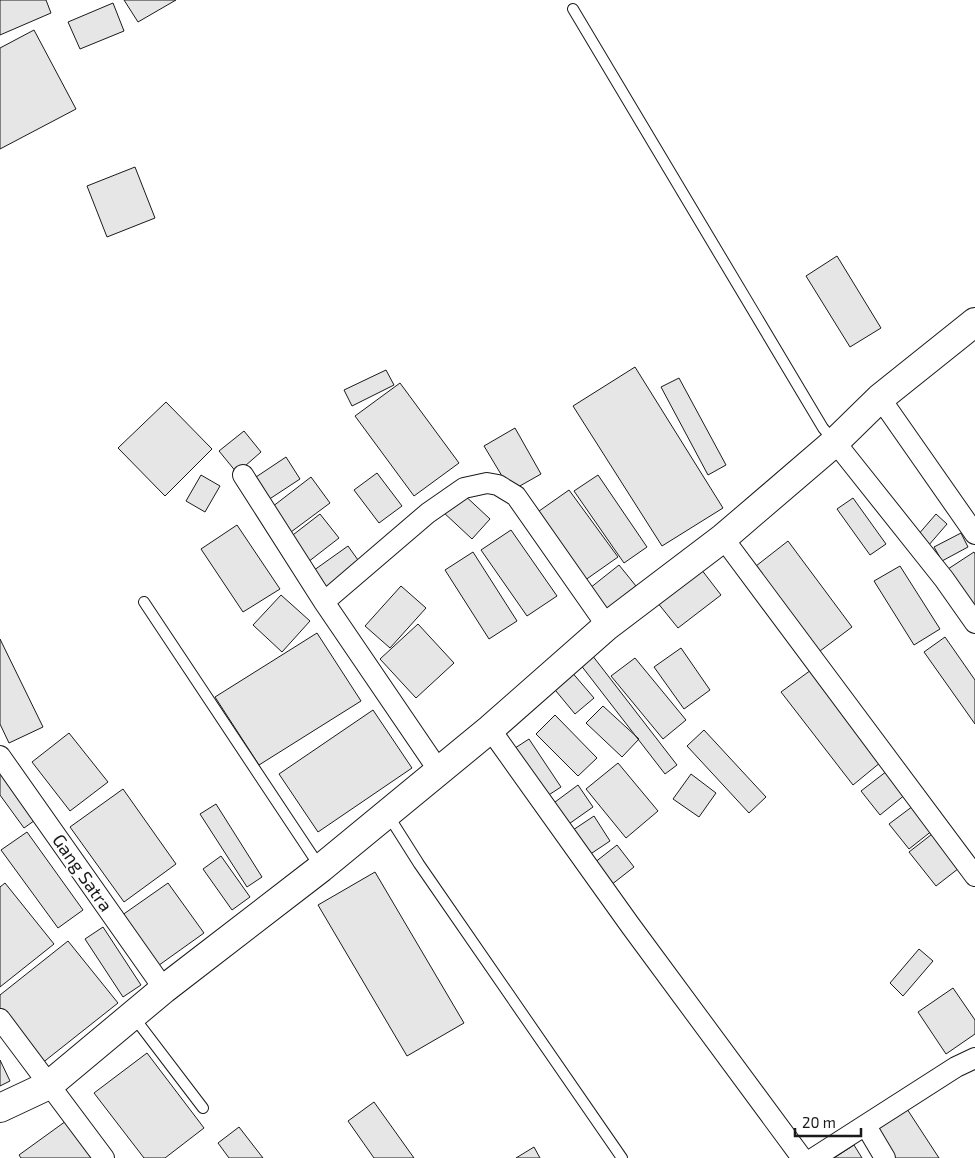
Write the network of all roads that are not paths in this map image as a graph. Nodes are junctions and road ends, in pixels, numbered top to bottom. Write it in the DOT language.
graph roads {
  1 [pos="573,9"];
  2 [pos="975,322"];
  3 [pos="880,398"];
  4 [pos="835,442"];
  5 [pos="243,474"];
  6 [pos="975,534"];
  7 [pos="723,538"];
  8 [pos="144,602"];
  9 [pos="324,602"];
  10 [pos="975,623"];
  11 [pos="607,626"];
  12 [pos="490,729"];
  13 [pos="0,756"];
  14 [pos="439,771"];
  15 [pos="387,814"];
  16 [pos="321,868"];
  17 [pos="975,876"];
  18 [pos="164,989"];
  19 [pos="132,1015"];
  20 [pos="0,1019"];
  21 [pos="975,1058"];
  22 [pos="49,1085"];
  23 [pos="0,1108"];
  24 [pos="203,1108"];
  25 [pos="866,1126"];
  26 [pos="104,1158"];
  27 [pos="622,1158"];
  28 [pos="802,1158"];
  29 [pos="814,1158"];
  30 [pos="885,1158"];
  1 -- 4 [label="lane"];
  2 -- 3 [label="main road"];
  3 -- 4 [label="main road"];
  3 -- 6 [label="street"];
  4 -- 7 [label="main road"];
  4 -- 10 [label="street"];
  5 -- 9 [label="street"];
  7 -- 11 [label="main road"];
  7 -- 17 [label="street"];
  8 -- 16 [label="lane"];
  9 -- 11 [label="street"];
  9 -- 14 [label="street"];
  11 -- 12 [label="main road"];
  12 -- 14 [label="main road"];
  12 -- 28 [label="street"];
  13 -- 18 [label="street, Gang Satra"];
  14 -- 15 [label="main road"];
  15 -- 16 [label="main road"];
  15 -- 27 [label="lane"];
  16 -- 18 [label="main road"];
  18 -- 19 [label="main road"];
  19 -- 22 [label="main road"];
  19 -- 24 [label="lane"];
  20 -- 22 [label="street"];
  21 -- 25 [label="street"];
  22 -- 23 [label="main road"];
  22 -- 26 [label="street"];
  25 -- 29 [label="street"];
  25 -- 30 [label="street"];
}
